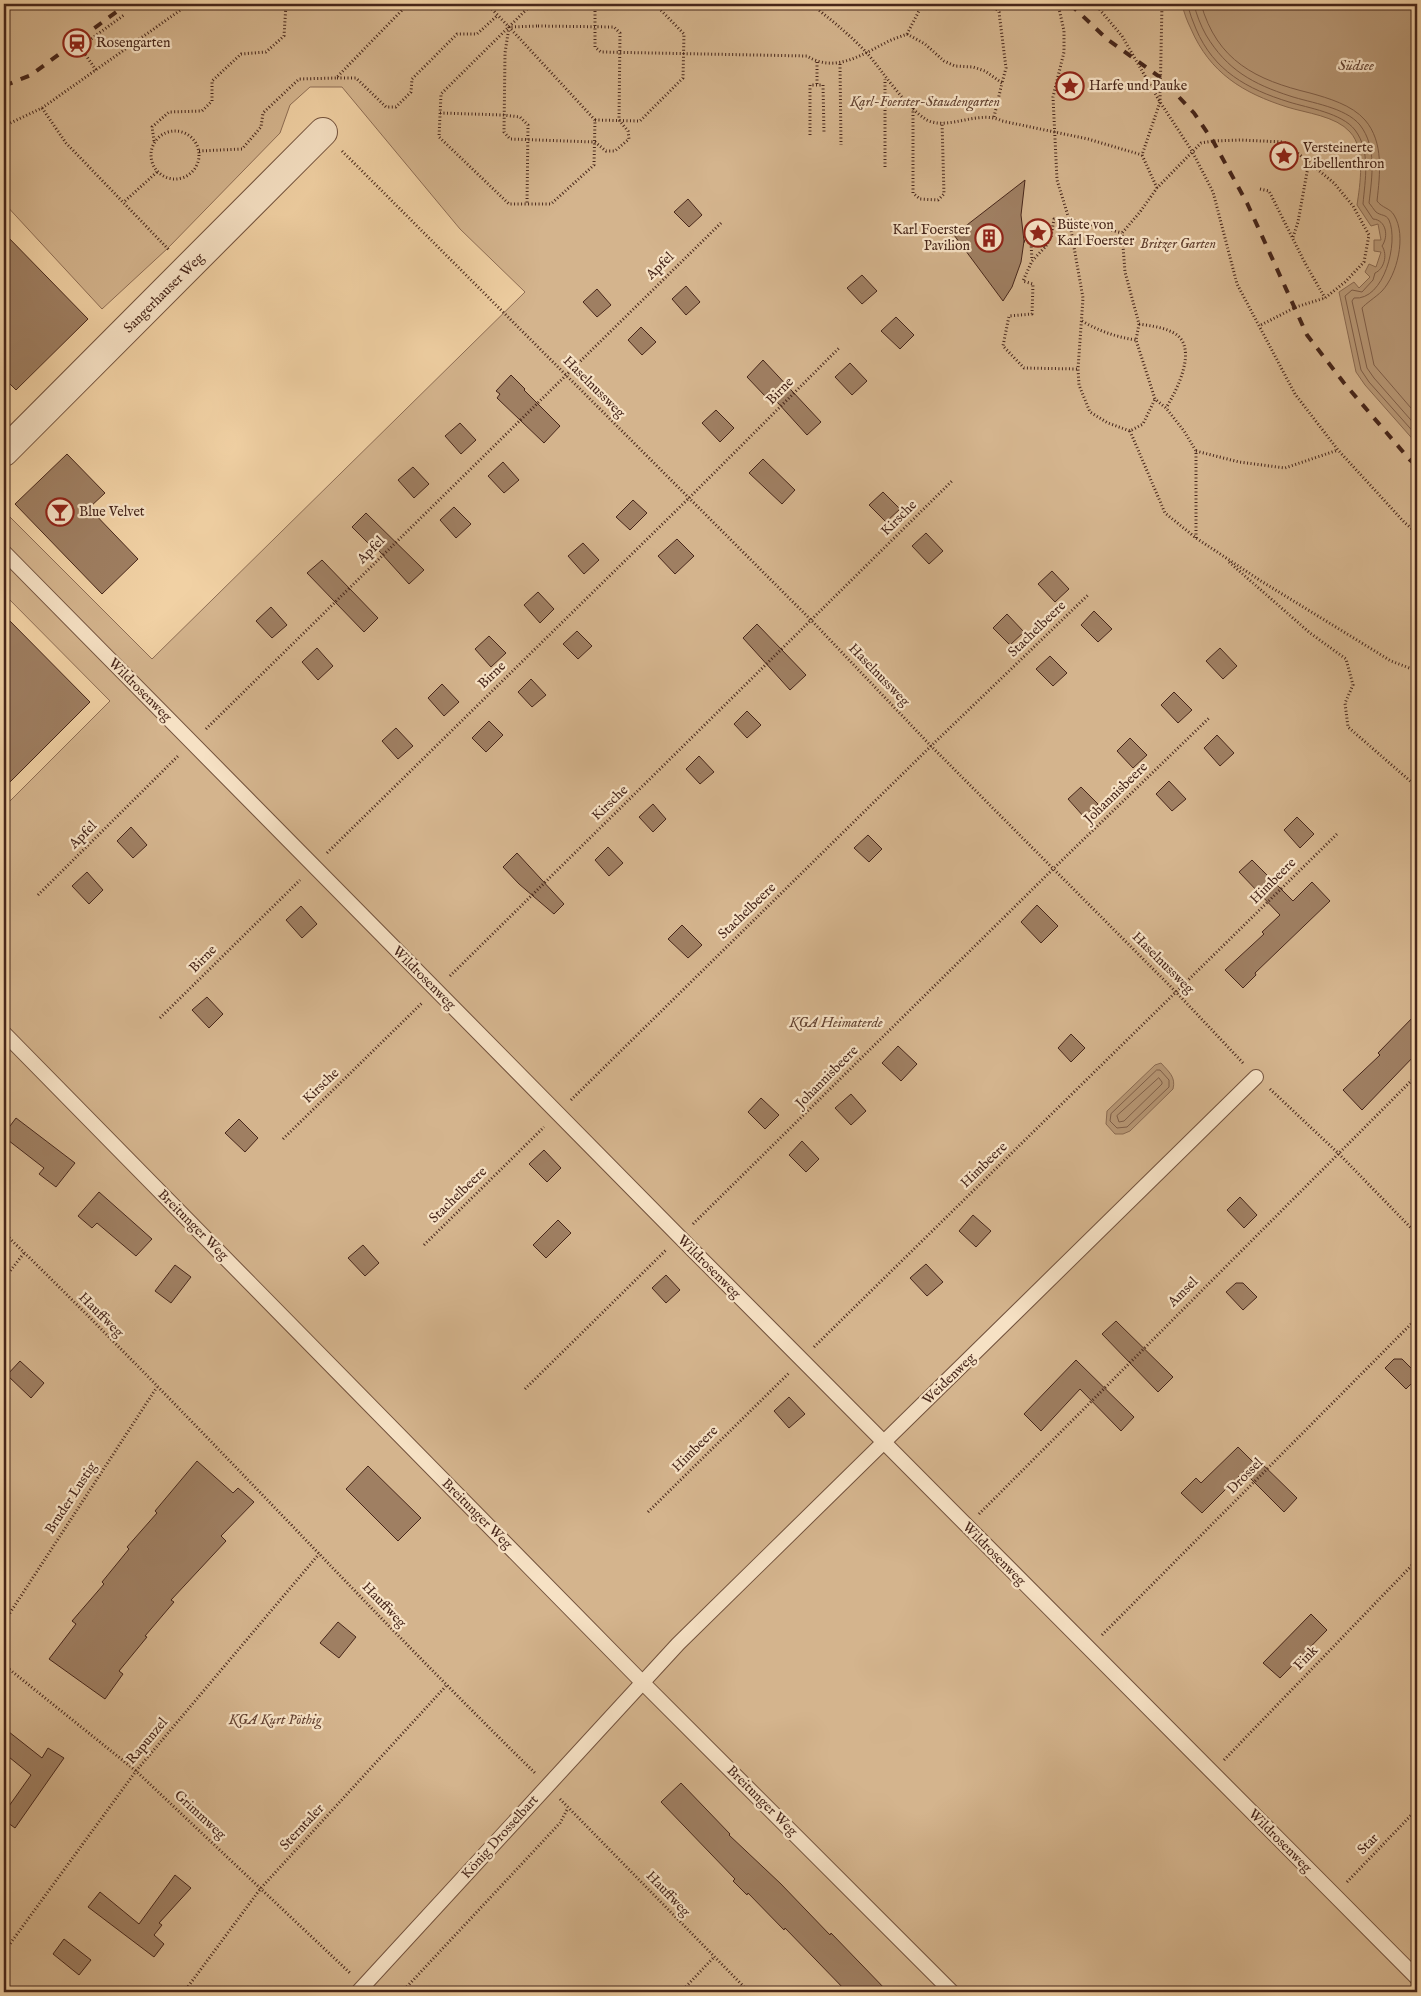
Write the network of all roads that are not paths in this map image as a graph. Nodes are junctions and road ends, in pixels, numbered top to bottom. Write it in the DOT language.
graph roads {
  1 [pos="324,132"];
  2 [pos="4,452"];
  3 [pos="4,552"];
  4 [pos="4,1033"];
  5 [pos="1256,1077"];
  6 [pos="884,1443"];
  7 [pos="642,1682"];
  8 [pos="1417,1978"];
  9 [pos="361,1989"];
  10 [pos="952,1992"];
  1 -- 2 [label="street, Sangerhauser Weg"];
  3 -- 6 [label="lane, Wildrosenweg"];
  4 -- 7 [label="lane, Breitunger Weg"];
  5 -- 6 [label="lane, Weidenweg"];
  6 -- 7 [label="lane, Weidenweg"];
  6 -- 8 [label="lane, Wildrosenweg"];
  7 -- 9 [label="lane, König Drosselbart"];
  7 -- 10 [label="lane, Breitunger Weg"];
}
